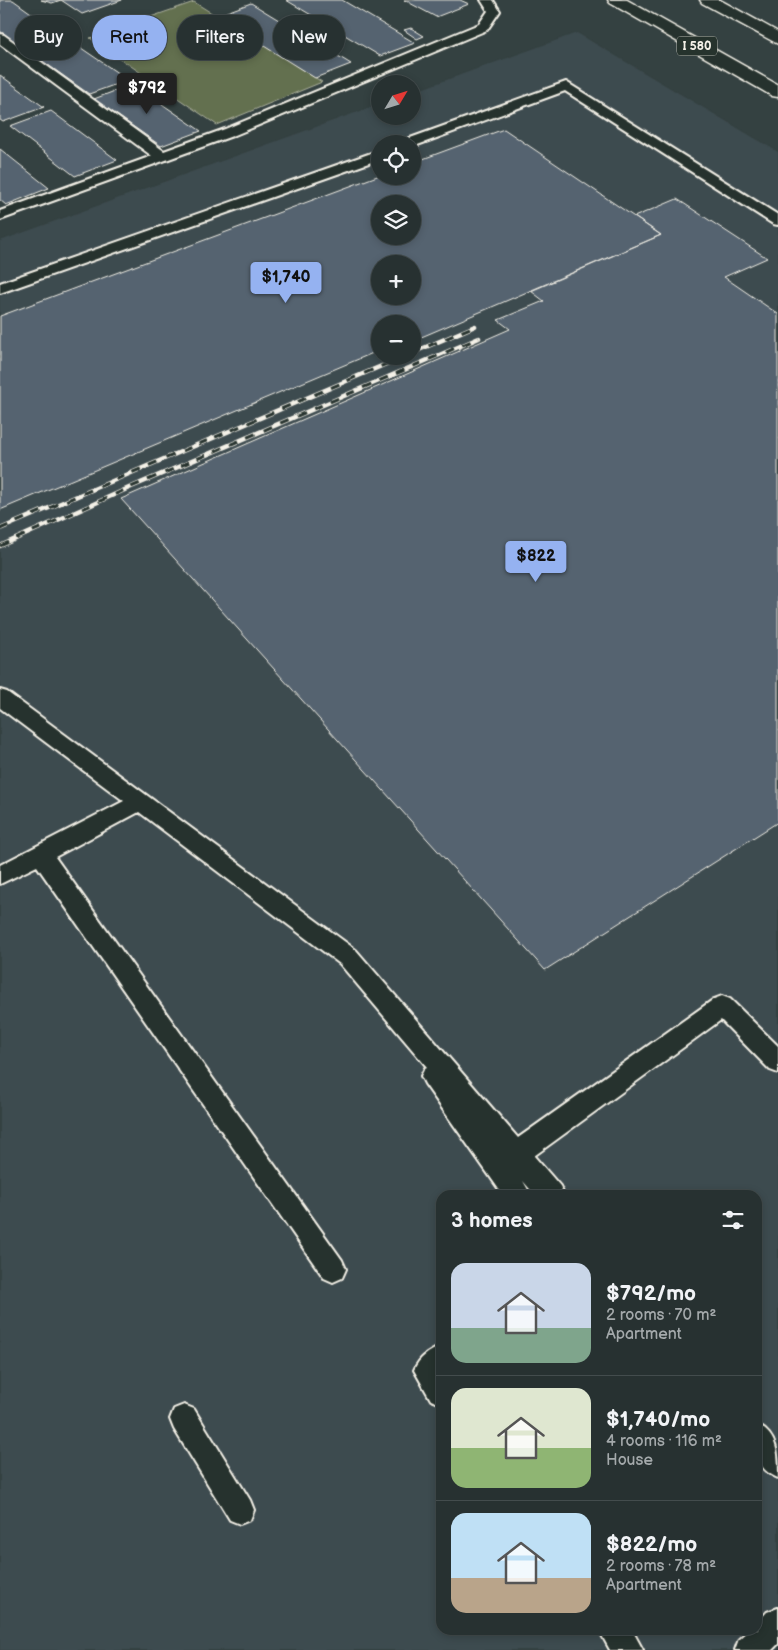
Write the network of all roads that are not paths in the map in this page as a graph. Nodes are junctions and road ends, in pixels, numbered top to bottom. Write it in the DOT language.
graph roads {
  1 [pos="486,0"];
  2 [pos="616,0"];
  3 [pos="708,0"];
  4 [pos="0,38"];
  5 [pos="778,39"];
  6 [pos="778,92"];
  7 [pos="421,139"];
  8 [pos="163,156"];
  9 [pos="371,157"];
  10 [pos="0,216"];
  11 [pos="778,221"];
  12 [pos="0,288"];
  13 [pos="0,697"];
  14 [pos="140,802"];
  15 [pos="41,854"];
  16 [pos="0,875"];
  17 [pos="348,957"];
  18 [pos="778,1062"];
  19 [pos="516,1154"];
  20 [pos="514,1190"];
  21 [pos="547,1190"];
  22 [pos="333,1268"];
  23 [pos="184,1419"];
  24 [pos="762,1444"];
  25 [pos="778,1464"];
  26 [pos="240,1510"];
  27 [pos="778,1623"];
  28 [pos="618,1635"];
  29 [pos="628,1650"];
  30 [pos="750,1650"];
  1 -- 8 [label="lane"];
  2 -- 6 [label="highway, I 580"];
  3 -- 5 [label="highway"];
  4 -- 8 [label="lane"];
  7 -- 11 [label="lane"];
  8 -- 10 [label="lane"];
  9 -- 12 [label="lane"];
  13 -- 14 [label="lane"];
  14 -- 15 [label="lane"];
  14 -- 17 [label="lane"];
  15 -- 16 [label="lane"];
  15 -- 22 [label="lane"];
  17 -- 19 [label="lane"];
  17 -- 20 [label="lane"];
  18 -- 19 [label="lane"];
  19 -- 21 [label="lane"];
  23 -- 26 [label="lane"];
  24 -- 25 [label="lane"];
  27 -- 30 [label="lane"];
  28 -- 29 [label="lane"];
}
